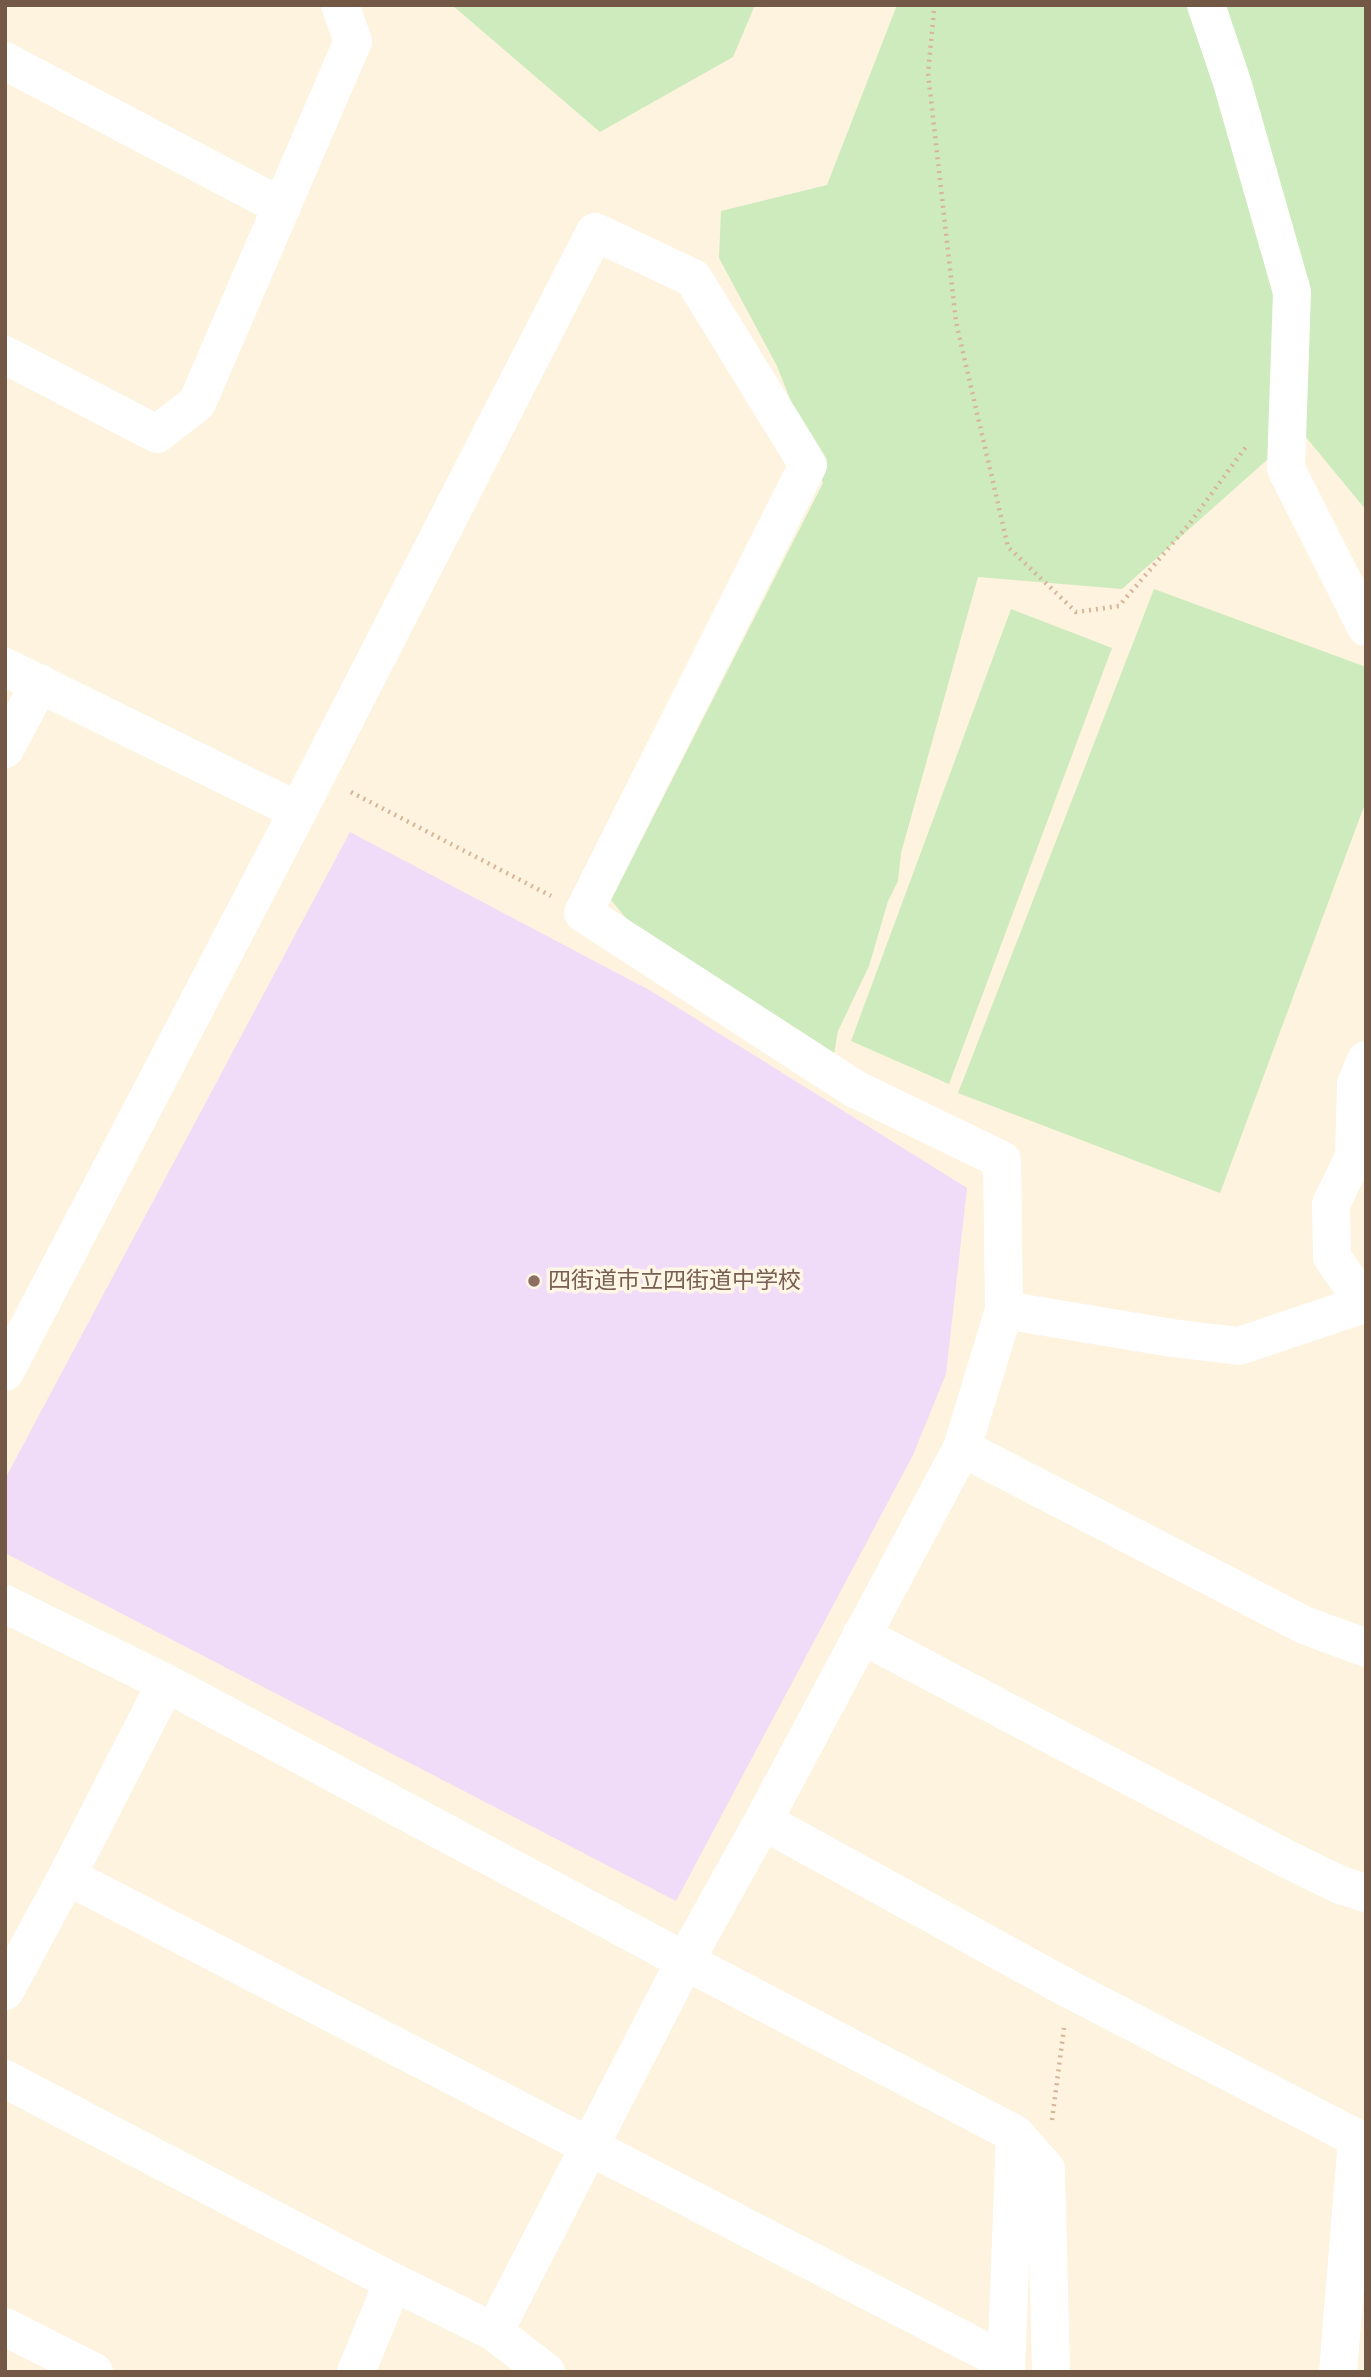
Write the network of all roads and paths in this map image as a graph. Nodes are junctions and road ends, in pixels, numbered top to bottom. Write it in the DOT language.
graph roads {
  1 [pos="340,5"];
  2 [pos="1206,5"];
  3 [pos="934,11"];
  4 [pos="5,61"];
  5 [pos="282,207"];
  6 [pos="5,355"];
  7 [pos="1288,390"];
  8 [pos="1366,627"];
  9 [pos="5,667"];
  10 [pos="40,683"];
  11 [pos="5,749"];
  12 [pos="349,791"];
  13 [pos="298,811"];
  14 [pos="583,913"];
  15 [pos="1366,1060"];
  16 [pos="1365,1305"];
  17 [pos="1004,1310"];
  18 [pos="5,1372"];
  19 [pos="962,1448"];
  20 [pos="5,1604"];
  21 [pos="861,1635"];
  22 [pos="1366,1648"];
  23 [pos="166,1683"];
  24 [pos="763,1821"];
  25 [pos="67,1876"];
  26 [pos="1366,1893"];
  27 [pos="685,1961"];
  28 [pos="1069,1989"];
  29 [pos="5,1991"];
  30 [pos="5,2079"];
  31 [pos="1015,2134"];
  32 [pos="1361,2141"];
  33 [pos="590,2145"];
  34 [pos="1046,2169"];
  35 [pos="393,2283"];
  36 [pos="5,2328"];
  37 [pos="494,2332"];
  38 [pos="1006,2367"];
  39 [pos="94,2372"];
  40 [pos="356,2372"];
  41 [pos="546,2372"];
  42 [pos="1051,2372"];
  43 [pos="1338,2372"];
  1 -- 5 [label="street"];
  2 -- 7 [label="street"];
  3 -- 7 [label="path"];
  4 -- 5 [label="street"];
  5 -- 6 [label="street"];
  7 -- 8 [label="street"];
  9 -- 10 [label="street"];
  10 -- 11 [label="street"];
  10 -- 13 [label="street"];
  12 -- 14 [label="path"];
  13 -- 14 [label="street"];
  13 -- 18 [label="street"];
  14 -- 17 [label="street"];
  15 -- 16 [label="street"];
  16 -- 17 [label="street"];
  17 -- 19 [label="street"];
  19 -- 21 [label="street"];
  19 -- 22 [label="street"];
  20 -- 23 [label="street"];
  21 -- 24 [label="street"];
  21 -- 26 [label="street"];
  23 -- 25 [label="street"];
  23 -- 27 [label="street"];
  24 -- 27 [label="street"];
  24 -- 28 [label="street"];
  25 -- 29 [label="street"];
  25 -- 33 [label="street"];
  27 -- 31 [label="street"];
  27 -- 33 [label="street"];
  28 -- 32 [label="street"];
  28 -- 34 [label="path"];
  30 -- 35 [label="street"];
  31 -- 34 [label="street"];
  31 -- 38 [label="street"];
  32 -- 43 [label="street"];
  33 -- 37 [label="street"];
  33 -- 38 [label="street"];
  34 -- 42 [label="street"];
  35 -- 37 [label="street"];
  35 -- 40 [label="street"];
  36 -- 39 [label="street"];
  37 -- 41 [label="street"];
}
